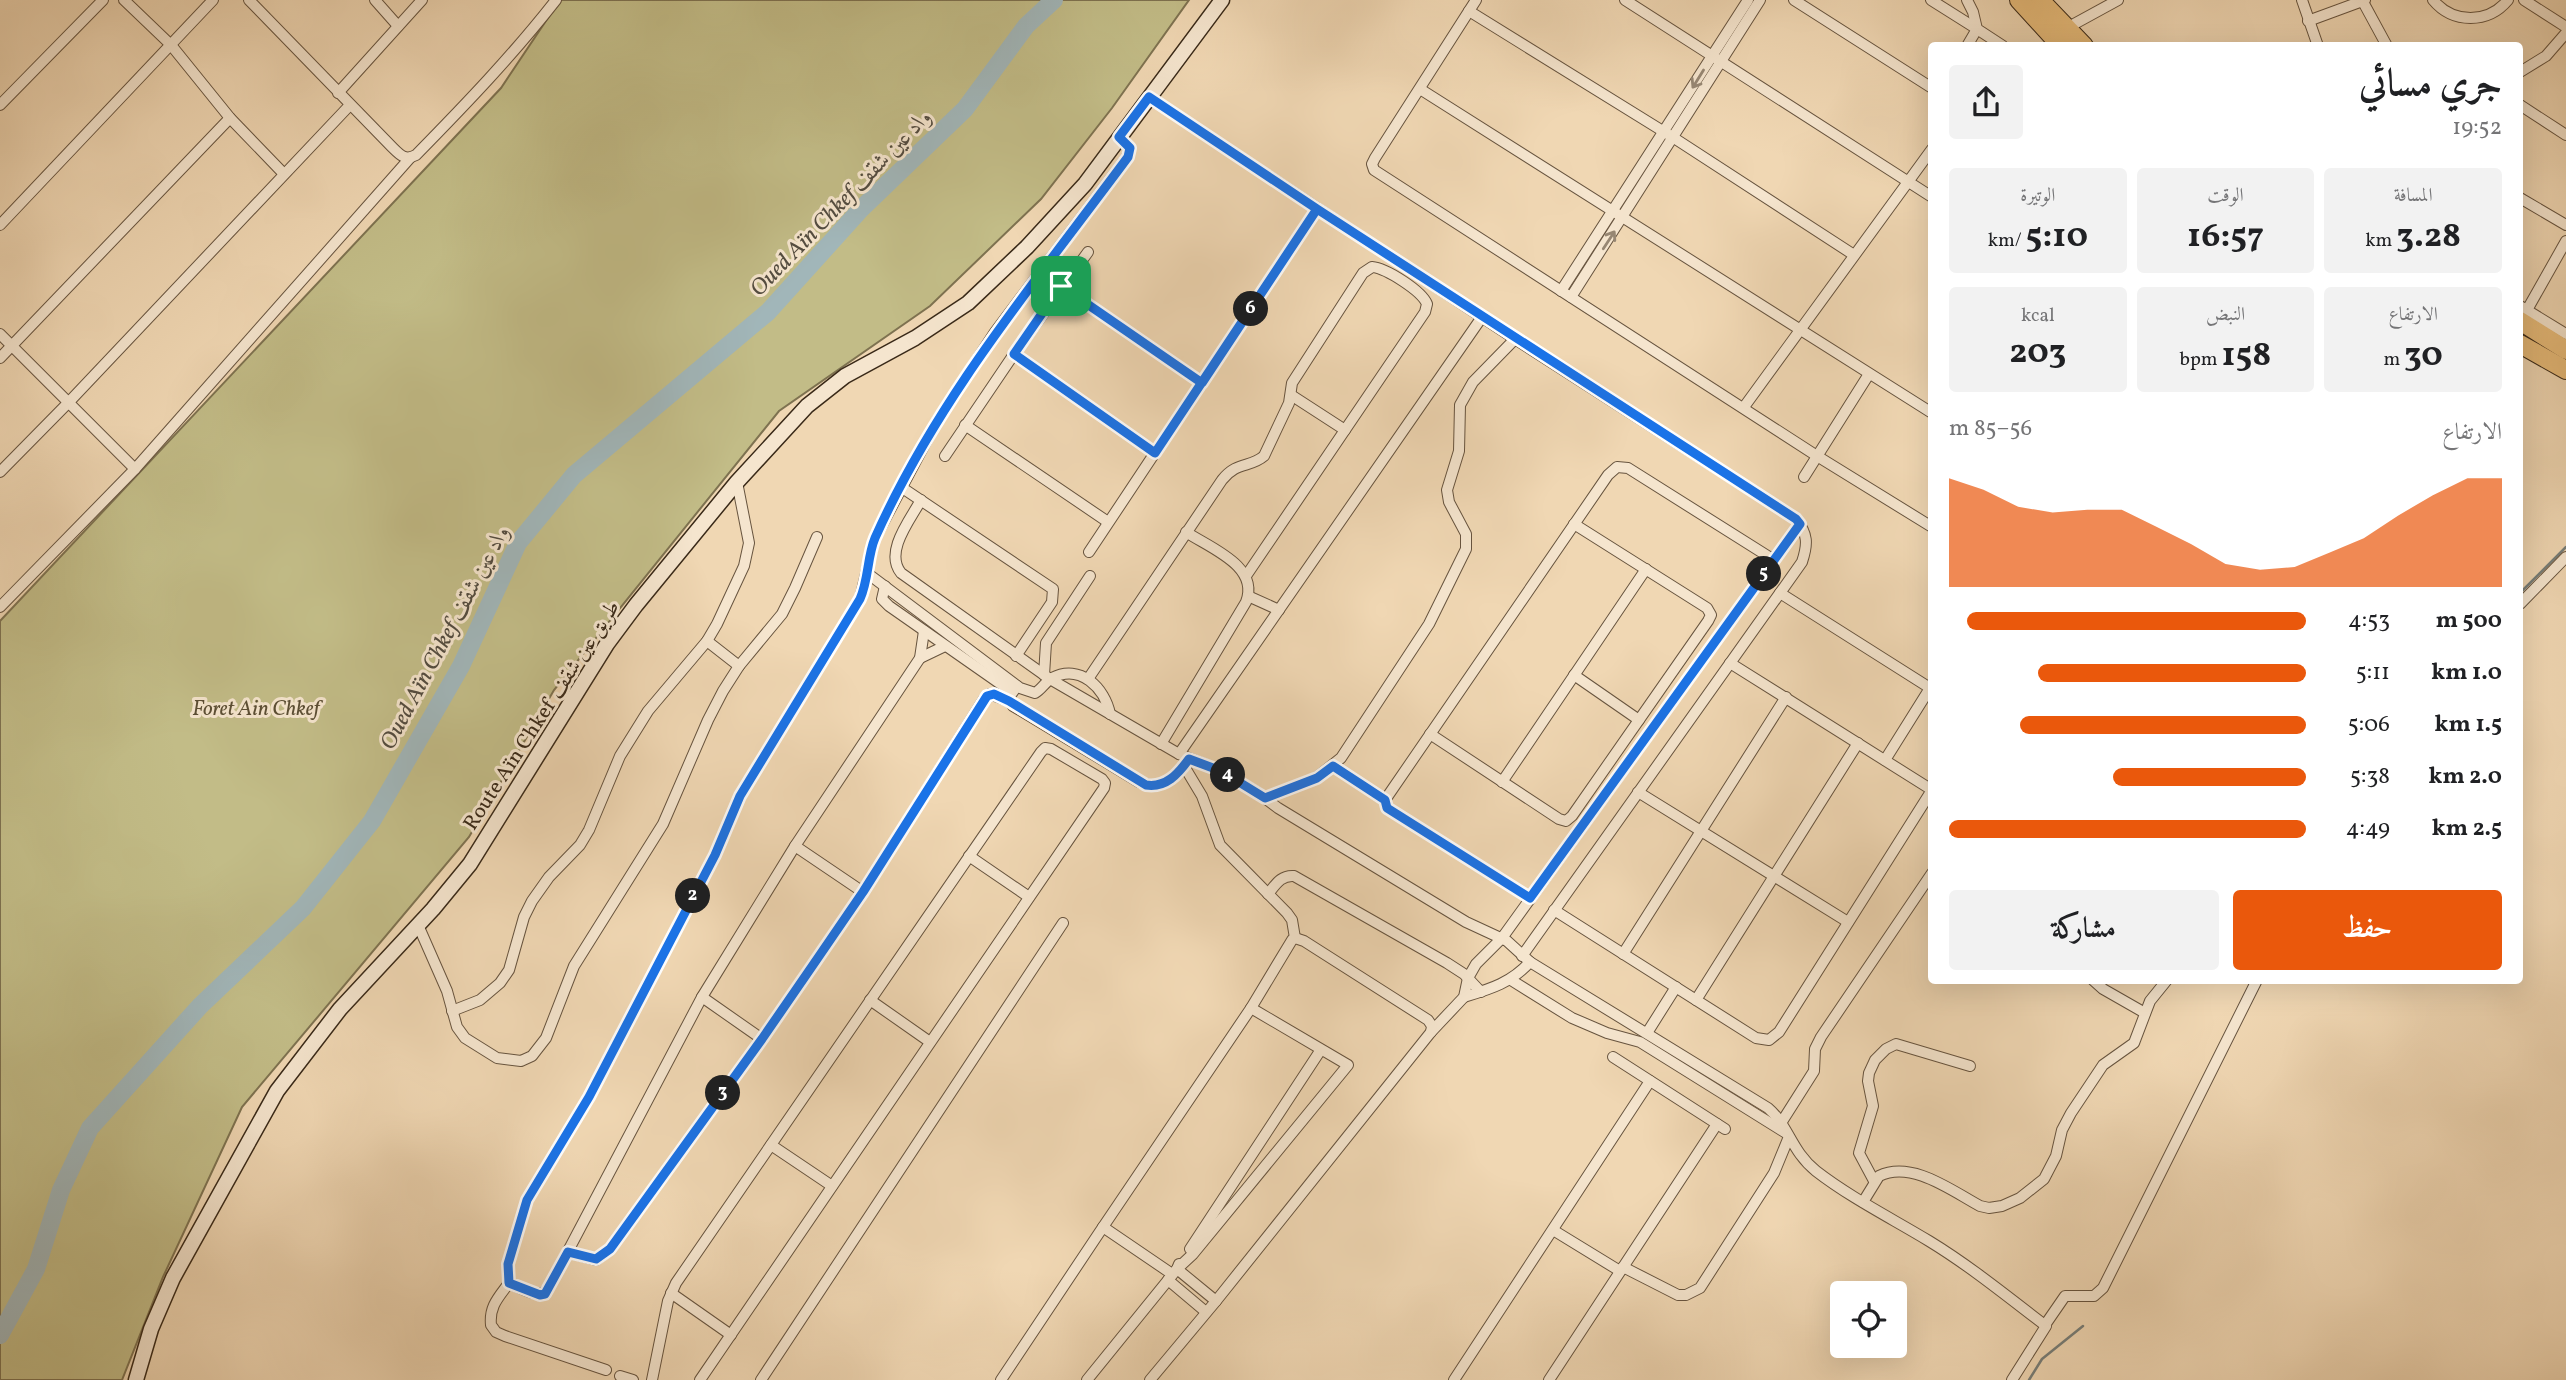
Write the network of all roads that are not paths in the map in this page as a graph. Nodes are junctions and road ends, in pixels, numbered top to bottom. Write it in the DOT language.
graph roads {
  1 [pos="103,0"];
  2 [pos="124,0"];
  3 [pos="213,0"];
  4 [pos="249,0"];
  5 [pos="376,0"];
  6 [pos="422,0"];
  7 [pos="556,0"];
  8 [pos="1222,0"];
  9 [pos="1476,0"];
  10 [pos="1625,0"];
  11 [pos="1748,0"];
  12 [pos="1760,0"];
  13 [pos="1794,0"];
  14 [pos="1931,0"];
  15 [pos="1967,0"];
  16 [pos="2019,0"];
  17 [pos="2040,0"];
  18 [pos="2118,0"];
  19 [pos="2302,0"];
  20 [pos="2363,0"];
  21 [pos="2433,0"];
  22 [pos="2508,0"];
  23 [pos="2524,0"];
  24 [pos="1469,11"];
  25 [pos="2308,21"];
  26 [pos="398,26"];
  27 [pos="1977,29"];
  28 [pos="2566,30"];
  29 [pos="2063,37"];
  30 [pos="1969,42"];
  31 [pos="1997,42"];
  32 [pos="2316,42"];
  33 [pos="2385,42"];
  34 [pos="171,45"];
  35 [pos="1717,59"];
  36 [pos="2523,70"];
  37 [pos="1928,85"];
  38 [pos="1420,89"];
  39 [pos="338,93"];
  40 [pos="1149,97"];
  41 [pos="350,105"];
  42 [pos="0,106"];
  43 [pos="2523,107"];
  44 [pos="230,118"];
  45 [pos="1669,135"];
  46 [pos="2566,135"];
  47 [pos="1119,137"];
  48 [pos="1928,155"];
  49 [pos="410,158"];
  50 [pos="284,174"];
  51 [pos="1909,183"];
  52 [pos="1928,195"];
  53 [pos="2523,200"];
  54 [pos="1317,209"];
  55 [pos="1614,211"];
  56 [pos="1623,218"];
  57 [pos="2,220"];
  58 [pos="2566,225"];
  59 [pos="2566,241"];
  60 [pos="1088,252"];
  61 [pos="1854,255"];
  62 [pos="1412,270"];
  63 [pos="1403,282"];
  64 [pos="1061,286"];
  65 [pos="1561,290"];
  66 [pos="1571,297"];
  67 [pos="2523,310"];
  68 [pos="2523,312"];
  69 [pos="2523,313"];
  70 [pos="1482,317"];
  71 [pos="1799,330"];
  72 [pos="0,334"];
  73 [pos="2566,334"];
  74 [pos="1515,339"];
  75 [pos="11,346"];
  76 [pos="2523,346"];
  77 [pos="2566,350"];
  78 [pos="1014,354"];
  79 [pos="0,358"];
  80 [pos="2566,370"];
  81 [pos="1869,374"];
  82 [pos="1202,383"];
  83 [pos="1291,395"];
  84 [pos="68,403"];
  85 [pos="1744,407"];
  86 [pos="1928,411"];
  87 [pos="965,425"];
  88 [pos="1345,430"];
  89 [pos="1155,453"];
  90 [pos="945,456"];
  91 [pos="1817,456"];
  92 [pos="135,469"];
  93 [pos="0,472"];
  94 [pos="1804,477"];
  95 [pos="737,482"];
  96 [pos="901,487"];
  97 [pos="920,500"];
  98 [pos="1108,522"];
  99 [pos="1574,524"];
  100 [pos="1800,524"];
  101 [pos="1928,525"];
  102 [pos="1186,532"];
  103 [pos="817,537"];
  104 [pos="1089,552"];
  105 [pos="2566,557"];
  106 [pos="1774,560"];
  107 [pos="1646,569"];
  108 [pos="867,573"];
  109 [pos="1090,576"];
  110 [pos="1246,576"];
  111 [pos="885,586"];
  112 [pos="1780,593"];
  113 [pos="1248,596"];
  114 [pos="2523,601"];
  115 [pos="0,607"];
  116 [pos="1279,610"];
  117 [pos="924,631"];
  118 [pos="707,641"];
  119 [pos="945,646"];
  120 [pos="1016,656"];
  121 [pos="920,658"];
  122 [pos="1730,663"];
  123 [pos="739,666"];
  124 [pos="1574,675"];
  125 [pos="1047,677"];
  126 [pos="1088,679"];
  127 [pos="1928,685"];
  128 [pos="1928,692"];
  129 [pos="1013,693"];
  130 [pos="1786,698"];
  131 [pos="1110,714"];
  132 [pos="1639,720"];
  133 [pos="1430,734"];
  134 [pos="1858,743"];
  135 [pos="1161,744"];
  136 [pos="1083,748"];
  137 [pos="1184,760"];
  138 [pos="1885,760"];
  139 [pos="1074,763"];
  140 [pos="1333,766"];
  141 [pos="1502,782"];
  142 [pos="1928,787"];
  143 [pos="1638,792"];
  144 [pos="1928,796"];
  145 [pos="1265,798"];
  146 [pos="1385,800"];
  147 [pos="1701,831"];
  148 [pos="795,846"];
  149 [pos="969,856"];
  150 [pos="1774,876"];
  151 [pos="1928,879"];
  152 [pos="863,892"];
  153 [pos="1268,894"];
  154 [pos="1029,897"];
  155 [pos="1530,898"];
  156 [pos="1554,910"];
  157 [pos="1848,922"];
  158 [pos="1063,923"];
  159 [pos="418,925"];
  160 [pos="1295,938"];
  161 [pos="1502,938"];
  162 [pos="1623,954"];
  163 [pos="1526,959"];
  164 [pos="1468,978"];
  165 [pos="1511,980"];
  166 [pos="2097,984"];
  167 [pos="2164,984"];
  168 [pos="2255,984"];
  169 [pos="1676,987"];
  170 [pos="1481,992"];
  171 [pos="702,997"];
  172 [pos="1464,997"];
  173 [pos="870,1000"];
  174 [pos="1696,1000"];
  175 [pos="1251,1008"];
  176 [pos="452,1011"];
  177 [pos="2145,1013"];
  178 [pos="1431,1032"];
  179 [pos="1647,1033"];
  180 [pos="762,1039"];
  181 [pos="930,1042"];
  182 [pos="1320,1051"];
  183 [pos="1613,1057"];
  184 [pos="1970,1066"];
  185 [pos="1650,1081"];
  186 [pos="1785,1132"];
  187 [pos="771,1145"];
  188 [pos="1874,1181"];
  189 [pos="832,1186"];
  190 [pos="1863,1202"];
  191 [pos="1103,1227"];
  192 [pos="1553,1230"];
  193 [pos="568,1252"];
  194 [pos="1622,1269"];
  195 [pos="1172,1274"];
  196 [pos="509,1283"];
  197 [pos="671,1293"];
  198 [pos="1216,1300"];
  199 [pos="1206,1312"];
  200 [pos="2045,1325"];
  201 [pos="732,1335"];
  202 [pos="606,1370"];
  203 [pos="620,1376"];
  204 [pos="1458,1378"];
  205 [pos="136,1380"];
  206 [pos="633,1380"];
  207 [pos="652,1380"];
  208 [pos="700,1380"];
  209 [pos="761,1380"];
  210 [pos="1001,1380"];
  211 [pos="1087,1380"];
  212 [pos="1150,1380"];
  213 [pos="1549,1380"];
  214 [pos="2012,1380"];
  1 -- 42 [label="street"];
  2 -- 34 [label="street"];
  3 -- 34 [label="street"];
  4 -- 39 [label="street"];
  5 -- 26 [label="street"];
  6 -- 26 [label="street"];
  7 -- 49 [label="street"];
  8 -- 40 [label="street, Route Aïn Chkef طريق عين شقف"];
  9 -- 24 [label="street"];
  10 -- 35 [label="street"];
  11 -- 35 [label="street"];
  12 -- 35 [label="street"];
  13 -- 37 [label="street"];
  14 -- 27 [label="street"];
  15 -- 27 [label="street"];
  16 -- 29 [label="highway"];
  17 -- 29 [label="highway"];
  18 -- 29 [label="street"];
  19 -- 25 [label="street"];
  20 -- 25 [label="street"];
  20 -- 33 [label="street"];
  21 -- 22 [label="street"];
  23 -- 28 [label="street"];
  24 -- 38 [label="street"];
  24 -- 45 [label="street"];
  25 -- 32 [label="street"];
  26 -- 39 [label="street"];
  27 -- 30 [label="street"];
  27 -- 31 [label="street"];
  28 -- 36 [label="street"];
  34 -- 44 [label="street"];
  34 -- 57 [label="street"];
  35 -- 45 [label="street"];
  35 -- 51 [label="street"];
  38 -- 55 [label="street"];
  38 -- 65 [label="street"];
  39 -- 41 [label="street"];
  40 -- 47 [label="street, Route Aïn Chkef طريق عين شقف"];
  40 -- 54 [label="street"];
  41 -- 49 [label="street"];
  41 -- 50 [label="street"];
  43 -- 46 [label="street"];
  44 -- 50 [label="street"];
  44 -- 75 [label="street"];
  45 -- 55 [label="street"];
  45 -- 56 [label="street"];
  45 -- 61 [label="street"];
  47 -- 95 [label="street, Route Aïn Chkef طريق عين شقف"];
  47 -- 96 [label="street"];
  48 -- 51 [label="street"];
  49 -- 92 [label="street"];
  50 -- 84 [label="street"];
  51 -- 52 [label="street"];
  51 -- 61 [label="street"];
  53 -- 58 [label="street"];
  54 -- 62 [label="street"];
  54 -- 82 [label="street"];
  55 -- 56 [label="street"];
  55 -- 65 [label="street"];
  66 -- 56 [label="street, one-way"];
  56 -- 71 [label="street"];
  59 -- 67 [label="street"];
  60 -- 64 [label="street"];
  61 -- 71 [label="street"];
  62 -- 63 [label="street"];
  62 -- 70 [label="street"];
  63 -- 83 [label="street"];
  63 -- 88 [label="street"];
  64 -- 78 [label="street"];
  64 -- 82 [label="street"];
  65 -- 66 [label="street"];
  66 -- 85 [label="street"];
  68 -- 73 [label="street"];
  69 -- 77 [label="highway"];
  70 -- 74 [label="street"];
  70 -- 116 [label="street"];
  71 -- 81 [label="street"];
  71 -- 85 [label="street"];
  72 -- 75 [label="street"];
  74 -- 100 [label="street"];
  74 -- 140 [label="street"];
  75 -- 79 [label="street"];
  75 -- 84 [label="street"];
  76 -- 80 [label="highway"];
  78 -- 87 [label="street"];
  78 -- 89 [label="street"];
  81 -- 86 [label="street"];
  81 -- 91 [label="street"];
  82 -- 89 [label="street"];
  83 -- 88 [label="street"];
  83 -- 102 [label="street"];
  84 -- 92 [label="street"];
  84 -- 93 [label="street"];
  85 -- 91 [label="street"];
  87 -- 90 [label="street"];
  87 -- 98 [label="street"];
  88 -- 110 [label="street"];
  89 -- 98 [label="street"];
  91 -- 94 [label="street"];
  91 -- 101 [label="street"];
  92 -- 115 [label="street"];
  95 -- 118 [label="street"];
  95 -- 159 [label="street, Route Aïn Chkef طريق عين شقف"];
  96 -- 97 [label="street"];
  96 -- 108 [label="street"];
  97 -- 120 [label="street"];
  97 -- 120 [label="street"];
  98 -- 104 [label="street"];
  99 -- 106 [label="street"];
  99 -- 107 [label="street"];
  99 -- 133 [label="street"];
  100 -- 106 [label="street"];
  100 -- 112 [label="street"];
  102 -- 110 [label="street"];
  102 -- 126 [label="street"];
  103 -- 123 [label="street"];
  105 -- 114 [label="street"];
  106 -- 155 [label="street"];
  107 -- 124 [label="street"];
  107 -- 132 [label="street"];
  108 -- 111 [label="street"];
  108 -- 196 [label="street"];
  109 -- 125 [label="street"];
  110 -- 113 [label="street"];
  111 -- 117 [label="street"];
  111 -- 129 [label="street"];
  112 -- 122 [label="street"];
  112 -- 127 [label="street"];
  113 -- 116 [label="street"];
  113 -- 135 [label="street"];
  116 -- 137 [label="street"];
  117 -- 119 [label="street"];
  117 -- 121 [label="street"];
  118 -- 123 [label="street"];
  118 -- 176 [label="street"];
  119 -- 121 [label="street"];
  119 -- 129 [label="street"];
  120 -- 125 [label="street"];
  121 -- 148 [label="street"];
  122 -- 130 [label="street"];
  122 -- 143 [label="street"];
  123 -- 176 [label="street"];
  124 -- 132 [label="street"];
  124 -- 141 [label="street"];
  125 -- 126 [label="street"];
  125 -- 129 [label="street"];
  125 -- 131 [label="street"];
  126 -- 131 [label="street"];
  128 -- 138 [label="street"];
  129 -- 136 [label="street"];
  129 -- 152 [label="street"];
  130 -- 134 [label="street"];
  130 -- 147 [label="street"];
  131 -- 135 [label="street"];
  132 -- 141 [label="street"];
  133 -- 141 [label="street"];
  133 -- 146 [label="street"];
  134 -- 138 [label="street"];
  134 -- 150 [label="street"];
  135 -- 137 [label="street"];
  136 -- 137 [label="street"];
  136 -- 139 [label="street"];
  137 -- 145 [label="street"];
  137 -- 153 [label="street"];
  138 -- 142 [label="street"];
  139 -- 149 [label="street"];
  139 -- 154 [label="street"];
  140 -- 145 [label="street"];
  140 -- 146 [label="street"];
  143 -- 147 [label="street"];
  143 -- 156 [label="street"];
  144 -- 157 [label="street"];
  145 -- 161 [label="street"];
  146 -- 155 [label="street"];
  147 -- 150 [label="street"];
  147 -- 162 [label="street"];
  148 -- 152 [label="street"];
  148 -- 171 [label="street"];
  149 -- 154 [label="street"];
  149 -- 173 [label="street"];
  150 -- 157 [label="street"];
  150 -- 174 [label="street"];
  151 -- 186 [label="street"];
  152 -- 180 [label="street"];
  153 -- 160 [label="street"];
  153 -- 164 [label="street"];
  154 -- 181 [label="street"];
  155 -- 161 [label="street"];
  156 -- 162 [label="street"];
  156 -- 163 [label="street"];
  157 -- 174 [label="street"];
  158 -- 209 [label="street"];
  159 -- 176 [label="street"];
  159 -- 205 [label="street, Route Aïn Chkef طريق عين شقف"];
  160 -- 175 [label="street"];
  160 -- 178 [label="street"];
  161 -- 163 [label="street"];
  161 -- 164 [label="street"];
  162 -- 169 [label="street"];
  163 -- 165 [label="street"];
  163 -- 179 [label="street"];
  164 -- 170 [label="street"];
  164 -- 172 [label="street"];
  165 -- 170 [label="street"];
  165 -- 186 [label="street"];
  166 -- 177 [label="street"];
  167 -- 177 [label="street"];
  168 -- 200 [label="street"];
  169 -- 174 [label="street"];
  169 -- 179 [label="street"];
  170 -- 172 [label="street"];
  171 -- 180 [label="street"];
  171 -- 193 [label="street"];
  172 -- 178 [label="street"];
  173 -- 181 [label="street"];
  173 -- 187 [label="street"];
  175 -- 182 [label="street"];
  175 -- 191 [label="street"];
  177 -- 188 [label="street"];
  178 -- 198 [label="street"];
  179 -- 186 [label="street"];
  180 -- 193 [label="street"];
  181 -- 189 [label="street"];
  182 -- 195 [label="street"];
  182 -- 195 [label="street"];
  183 -- 185 [label="street"];
  184 -- 188 [label="street"];
  185 -- 192 [label="street"];
  185 -- 194 [label="street"];
  186 -- 190 [label="street"];
  186 -- 194 [label="street"];
  187 -- 189 [label="street"];
  187 -- 197 [label="street"];
  188 -- 190 [label="street"];
  189 -- 201 [label="street"];
  190 -- 200 [label="street"];
  191 -- 195 [label="street"];
  191 -- 210 [label="street"];
  192 -- 194 [label="street"];
  192 -- 204 [label="street"];
  193 -- 196 [label="street"];
  194 -- 213 [label="street"];
  195 -- 198 [label="street"];
  195 -- 199 [label="street"];
  195 -- 211 [label="street"];
  196 -- 202 [label="street"];
  197 -- 201 [label="street"];
  197 -- 207 [label="street"];
  198 -- 199 [label="street"];
  199 -- 212 [label="street"];
  200 -- 214 [label="street"];
  201 -- 208 [label="street"];
  203 -- 206 [label="street"];
}
